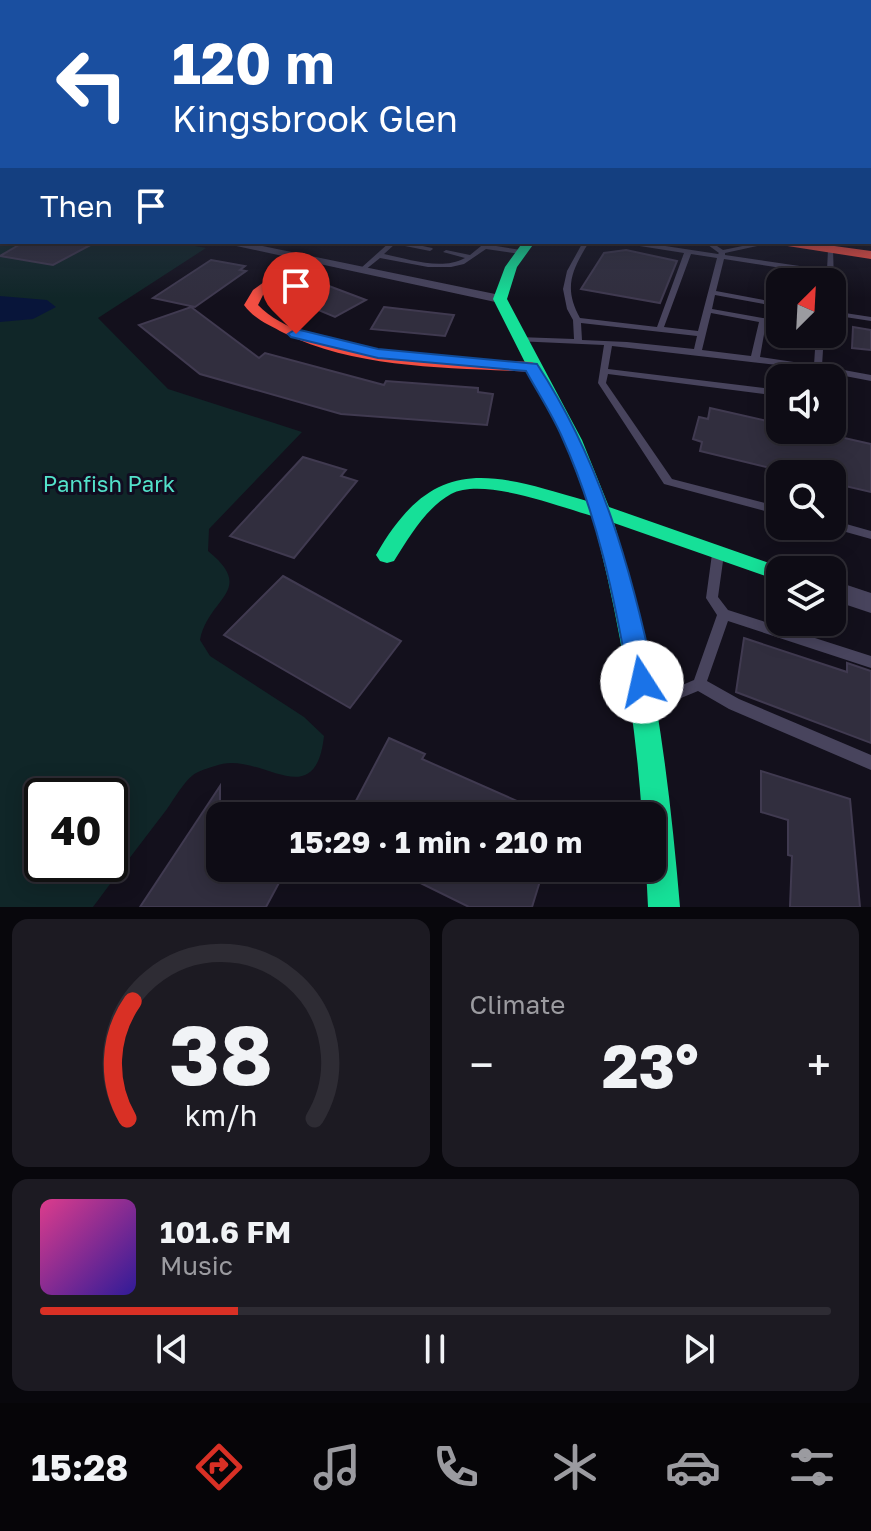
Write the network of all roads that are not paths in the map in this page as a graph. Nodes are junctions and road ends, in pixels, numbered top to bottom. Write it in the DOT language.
graph roads {
  1 [pos="235,244"];
  2 [pos="392,244"];
  3 [pos="404,244"];
  4 [pos="488,244"];
  5 [pos="585,244"];
  6 [pos="639,244"];
  7 [pos="710,244"];
  8 [pos="764,244"];
  9 [pos="794,244"];
  10 [pos="525,247"];
  11 [pos="430,249"];
  12 [pos="831,250"];
  13 [pos="446,252"];
  14 [pos="688,252"];
  15 [pos="722,254"];
  16 [pos="871,255"];
  17 [pos="381,256"];
  18 [pos="304,257"];
  19 [pos="471,257"];
  20 [pos="802,268"];
  21 [pos="830,268"];
  22 [pos="363,269"];
  23 [pos="713,293"];
  24 [pos="500,299"];
  25 [pos="766,302"];
  26 [pos="707,310"];
  27 [pos="846,315"];
  28 [pos="871,319"];
  29 [pos="577,320"];
  30 [pos="763,320"];
  31 [pos="766,321"];
  32 [pos="660,328"];
  33 [pos="702,334"];
  34 [pos="516,339"];
  35 [pos="578,340"];
  36 [pos="608,343"];
  37 [pos="697,353"];
  38 [pos="755,359"];
  39 [pos="795,364"];
  40 [pos="532,367"];
  41 [pos="603,371"];
  42 [pos="846,373"];
  43 [pos="871,378"];
  44 [pos="766,391"];
  45 [pos="766,507"];
  46 [pos="601,513"];
  47 [pos="846,528"];
  48 [pos="871,535"];
  49 [pos="718,552"];
  50 [pos="387,555"];
  51 [pos="766,568"];
  52 [pos="846,595"];
  53 [pos="871,603"];
  54 [pos="724,614"];
  55 [pos="871,662"];
  56 [pos="642,682"];
  57 [pos="699,684"];
  58 [pos="871,763"];
  59 [pos="664,907"];
  1 -- 18 [label="street"];
  2 -- 17 [label="lane"];
  3 -- 11 [label="lane"];
  4 -- 10 [label="lane"];
  4 -- 19 [label="lane"];
  5 -- 29 [label="lane"];
  6 -- 14 [label="lane"];
  7 -- 15 [label="lane"];
  8 -- 15 [label="lane"];
  9 -- 12 [label="street"];
  10 -- 24 [label="street"];
  12 -- 16 [label="street"];
  12 -- 21 [label="lane"];
  13 -- 19 [label="lane"];
  14 -- 15 [label="lane"];
  14 -- 32 [label="lane"];
  15 -- 20 [label="lane"];
  15 -- 23 [label="lane"];
  17 -- 19 [label="lane"];
  17 -- 22 [label="lane"];
  18 -- 22 [label="street"];
  18 -- 40 [label="street"];
  22 -- 24 [label="street"];
  23 -- 25 [label="lane"];
  23 -- 26 [label="lane"];
  24 -- 34 [label="street"];
  26 -- 30 [label="lane"];
  26 -- 33 [label="lane"];
  27 -- 28 [label="lane"];
  29 -- 32 [label="lane"];
  29 -- 35 [label="lane"];
  30 -- 31 [label="lane"];
  30 -- 38 [label="lane"];
  32 -- 33 [label="lane"];
  33 -- 37 [label="lane"];
  34 -- 35 [label="lane"];
  34 -- 40 [label="street"];
  35 -- 36 [label="lane"];
  36 -- 37 [label="lane"];
  36 -- 41 [label="lane"];
  37 -- 38 [label="lane"];
  38 -- 39 [label="lane"];
  40 -- 46 [label="street"];
  41 -- 44 [label="lane"];
  41 -- 45 [label="lane"];
  42 -- 43 [label="lane"];
  46 -- 49 [label="street"];
  46 -- 50 [label="street"];
  46 -- 56 [label="street"];
  47 -- 48 [label="lane"];
  49 -- 51 [label="street"];
  49 -- 54 [label="lane"];
  52 -- 53 [label="street"];
  54 -- 55 [label="lane"];
  54 -- 57 [label="lane"];
  56 -- 57 [label="lane"];
  56 -- 59 [label="street"];
  57 -- 58 [label="lane"];
}
